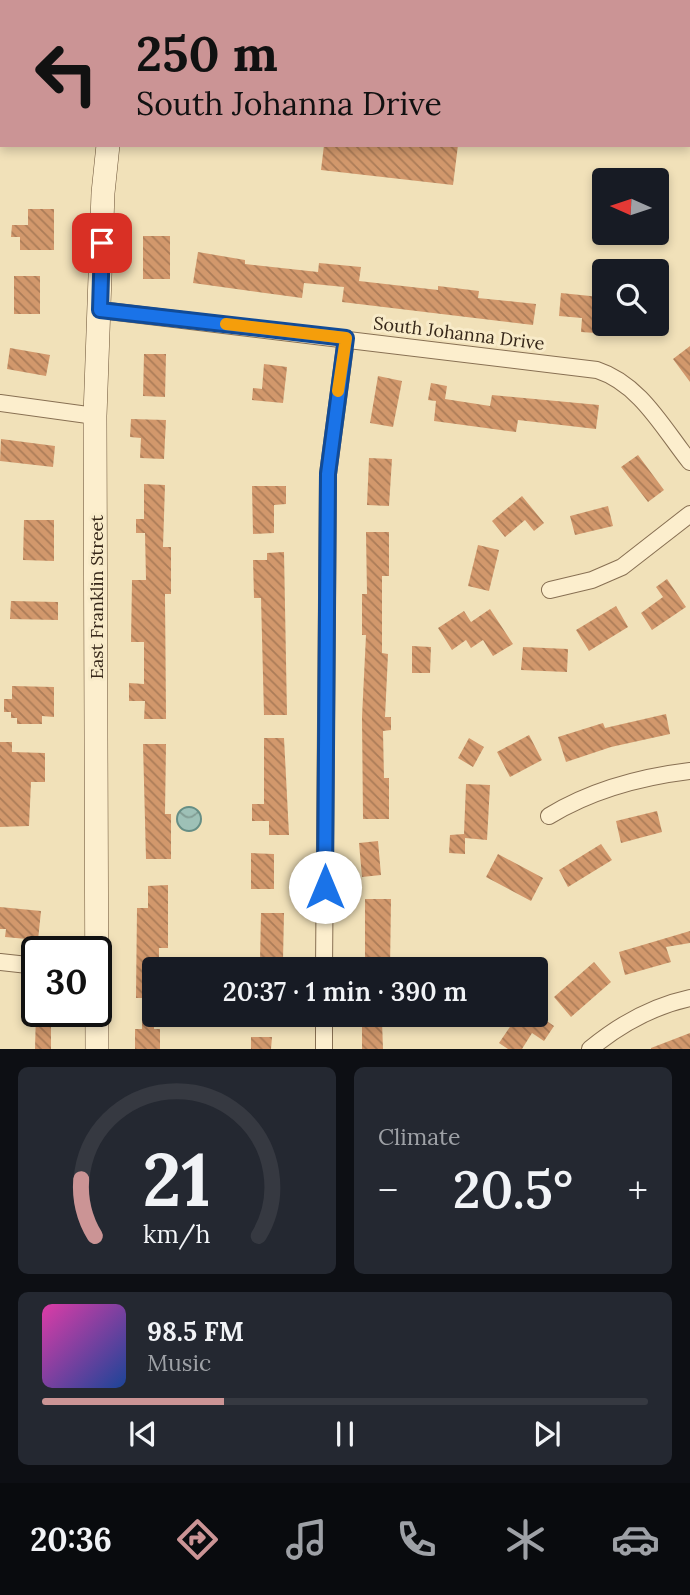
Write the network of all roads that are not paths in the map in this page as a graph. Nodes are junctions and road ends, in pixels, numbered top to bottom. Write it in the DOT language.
graph roads {
  1 [pos="108,147"];
  2 [pos="100,310"];
  3 [pos="346,338"];
  4 [pos="0,403"];
  5 [pos="95,416"];
  6 [pos="690,462"];
  7 [pos="690,514"];
  8 [pos="550,590"];
  9 [pos="690,771"];
  10 [pos="548,816"];
  11 [pos="97,936"];
  12 [pos="324,957"];
  13 [pos="0,962"];
  14 [pos="21,965"];
  15 [pos="690,998"];
  16 [pos="97,1027"];
  17 [pos="324,1027"];
  18 [pos="97,1049"];
  19 [pos="324,1049"];
  20 [pos="590,1049"];
  1 -- 2 [label="street, East Franklin Street"];
  2 -- 3 [label="street, South Johanna Drive"];
  2 -- 5 [label="street, East Franklin Street"];
  3 -- 6 [label="street, South Johanna Drive"];
  3 -- 12 [label="street"];
  4 -- 5 [label="street"];
  5 -- 11 [label="street, East Franklin Street"];
  7 -- 8 [label="street"];
  9 -- 10 [label="street"];
  13 -- 14 [label="street"];
  15 -- 20 [label="street"];
  16 -- 18 [label="street, East Franklin Street"];
  17 -- 19 [label="street"];
}
